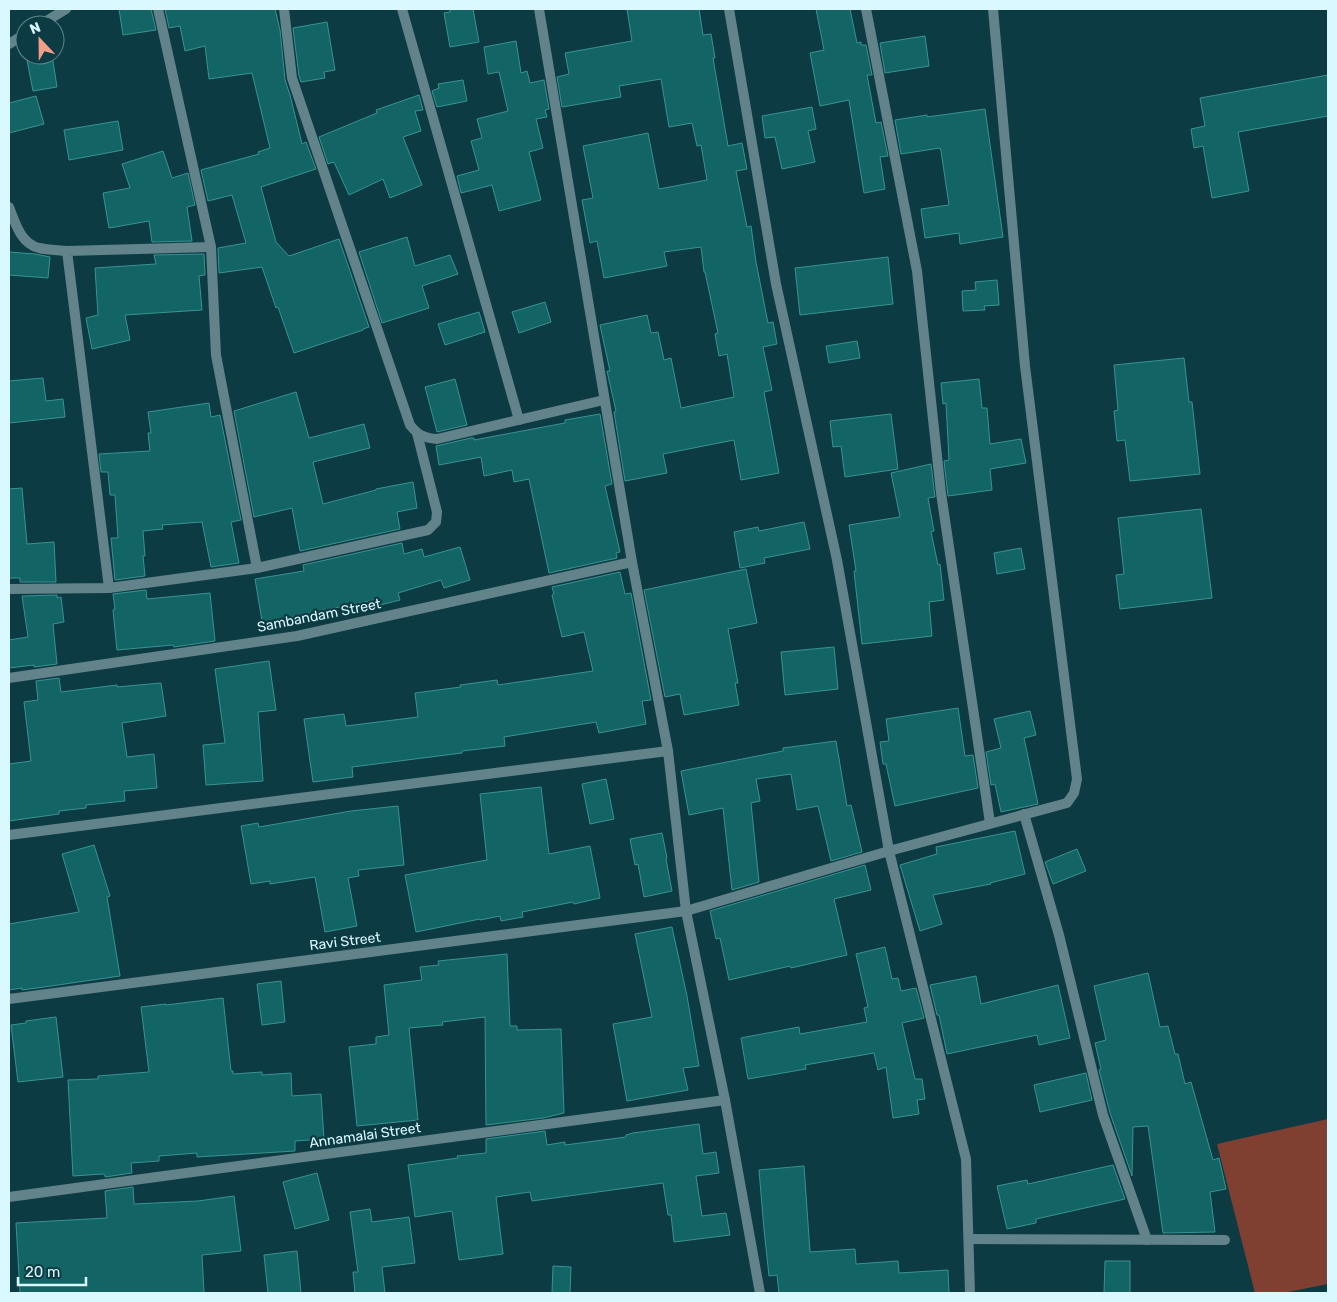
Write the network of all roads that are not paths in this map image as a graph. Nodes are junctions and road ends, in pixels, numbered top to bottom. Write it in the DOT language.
graph roads {
  1 [pos="158,9"];
  2 [pos="284,9"];
  3 [pos="402,9"];
  4 [pos="539,9"];
  5 [pos="729,9"];
  6 [pos="866,9"];
  7 [pos="993,9"];
  8 [pos="9,207"];
  9 [pos="211,247"];
  10 [pos="67,251"];
  11 [pos="604,400"];
  12 [pos="519,420"];
  13 [pos="417,432"];
  14 [pos="632,562"];
  15 [pos="257,568"];
  16 [pos="109,588"];
  17 [pos="9,589"];
  18 [pos="9,678"];
  19 [pos="668,751"];
  20 [pos="1024,814"];
  21 [pos="990,823"];
  22 [pos="9,835"];
  23 [pos="888,851"];
  24 [pos="686,911"];
  25 [pos="9,998"];
  26 [pos="725,1100"];
  27 [pos="9,1197"];
  28 [pos="969,1239"];
  29 [pos="1147,1240"];
  30 [pos="1224,1240"];
  31 [pos="760,1293"];
  32 [pos="970,1293"];
  1 -- 9 [label="street"];
  2 -- 13 [label="street"];
  3 -- 12 [label="street"];
  4 -- 11 [label="street"];
  5 -- 23 [label="street"];
  6 -- 21 [label="street"];
  7 -- 20 [label="street, Ravi Street"];
  8 -- 10 [label="street"];
  9 -- 10 [label="street"];
  9 -- 15 [label="street"];
  10 -- 16 [label="street"];
  11 -- 12 [label="street"];
  11 -- 14 [label="street"];
  12 -- 13 [label="street"];
  13 -- 15 [label="street"];
  14 -- 18 [label="street, Sambandam Street"];
  14 -- 19 [label="street"];
  15 -- 16 [label="street"];
  16 -- 17 [label="street"];
  19 -- 22 [label="street"];
  19 -- 24 [label="street"];
  20 -- 21 [label="street, Ravi Street"];
  20 -- 29 [label="street"];
  21 -- 23 [label="street, Ravi Street"];
  23 -- 24 [label="street, Ravi Street"];
  23 -- 28 [label="street"];
  24 -- 25 [label="street, Ravi Street"];
  24 -- 26 [label="street"];
  26 -- 27 [label="street, Annamalai Street"];
  26 -- 31 [label="street"];
  28 -- 29 [label="street"];
  28 -- 32 [label="street"];
  29 -- 30 [label="street"];
}
